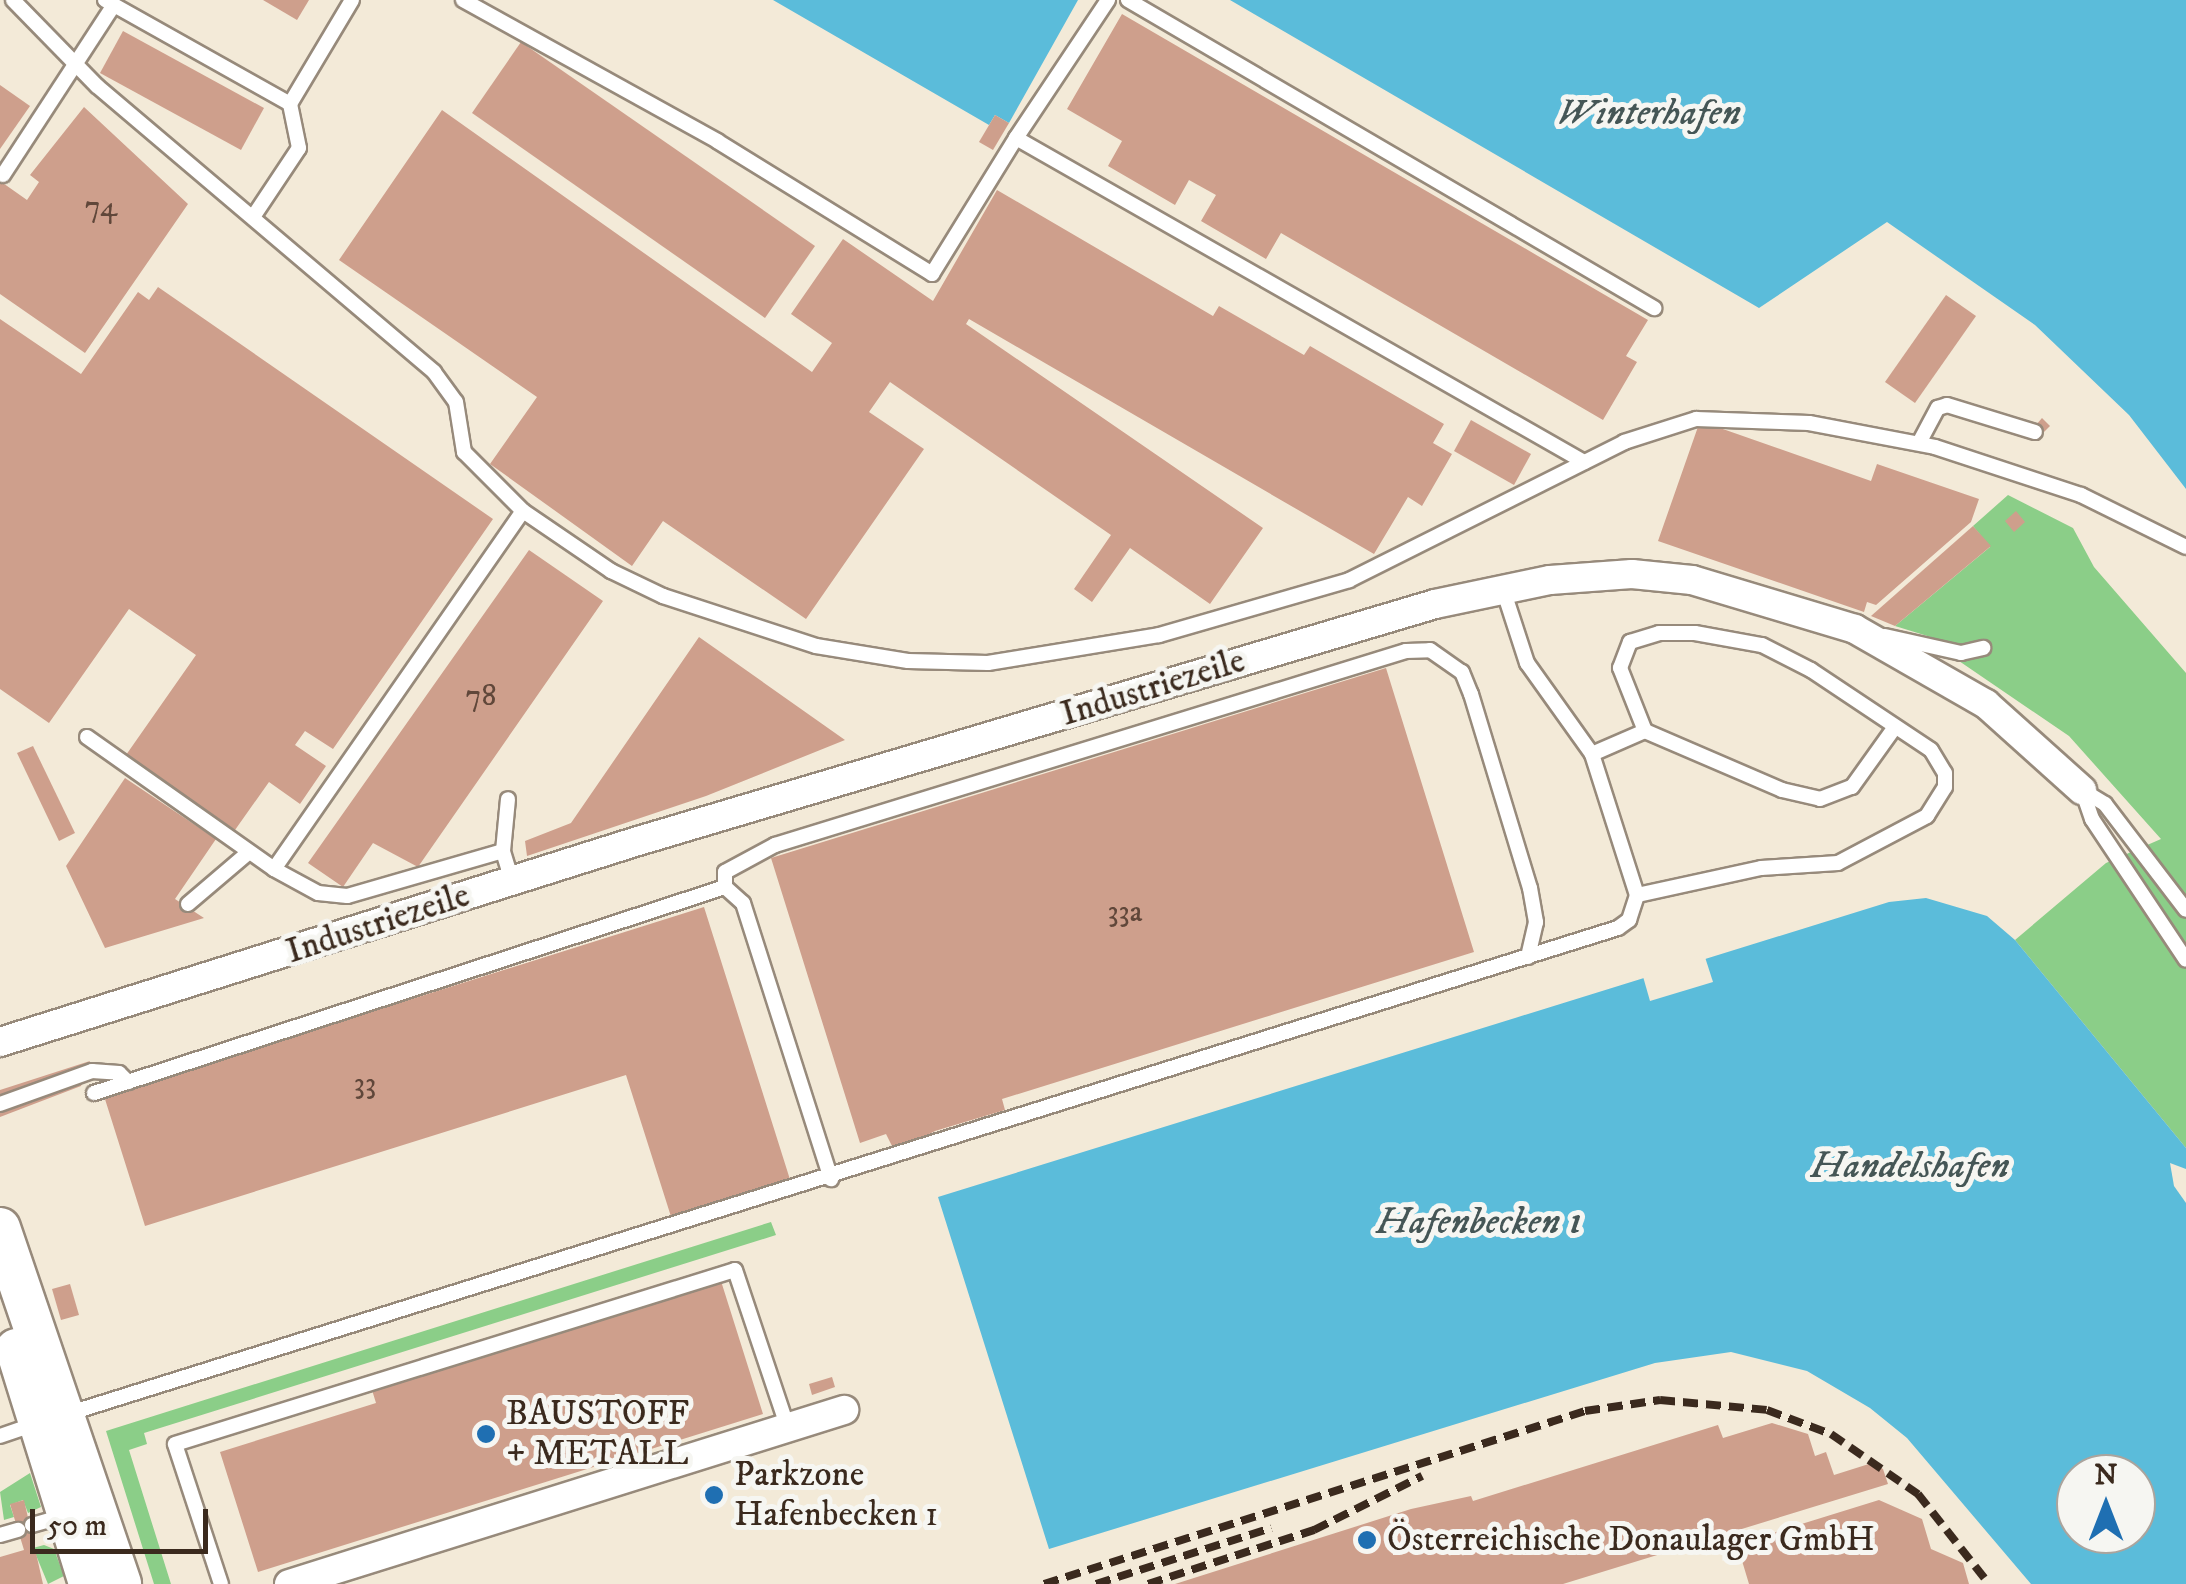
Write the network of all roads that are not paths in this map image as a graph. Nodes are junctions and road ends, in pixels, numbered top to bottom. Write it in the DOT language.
graph roads {
  1 [pos="13,0"];
  2 [pos="352,0"];
  3 [pos="462,0"];
  4 [pos="1108,0"];
  5 [pos="1128,0"];
  6 [pos="109,3"];
  7 [pos="78,68"];
  8 [pos="290,104"];
  9 [pos="1016,138"];
  10 [pos="4,174"];
  11 [pos="252,216"];
  12 [pos="1654,308"];
  13 [pos="2035,432"];
  14 [pos="1919,444"];
  15 [pos="1584,462"];
  16 [pos="523,512"];
  17 [pos="2186,546"];
  18 [pos="1503,589"];
  19 [pos="1855,629"];
  20 [pos="1983,648"];
  21 [pos="1895,728"];
  22 [pos="1645,731"];
  23 [pos="87,737"];
  24 [pos="1592,754"];
  25 [pos="2082,790"];
  26 [pos="508,799"];
  27 [pos="503,851"];
  28 [pos="250,852"];
  29 [pos="274,869"];
  30 [pos="512,881"];
  31 [pos="725,887"];
  32 [pos="1637,895"];
  33 [pos="188,904"];
  34 [pos="2186,910"];
  35 [pos="1528,958"];
  36 [pos="2186,960"];
  37 [pos="0,1042"];
  38 [pos="128,1082"];
  39 [pos="94,1093"];
  40 [pos="0,1104"];
  41 [pos="831,1179"];
  42 [pos="0,1228"];
  43 [pos="0,1306"];
  44 [pos="844,1410"];
  45 [pos="54,1418"];
  46 [pos="788,1428"];
  47 [pos="0,1436"];
  48 [pos="53,1519"];
  49 [pos="0,1535"];
  50 [pos="90,1584"];
  51 [pos="121,1584"];
  52 [pos="221,1584"];
  53 [pos="289,1584"];
  1 -- 7 [label="lane"];
  2 -- 8 [label="lane"];
  3 -- 9 [label="lane"];
  4 -- 9 [label="lane"];
  5 -- 12 [label="lane"];
  6 -- 7 [label="lane"];
  6 -- 8 [label="lane"];
  7 -- 10 [label="lane"];
  7 -- 11 [label="lane"];
  8 -- 11 [label="lane"];
  9 -- 15 [label="lane"];
  11 -- 16 [label="lane"];
  13 -- 14 [label="lane"];
  14 -- 15 [label="lane"];
  14 -- 17 [label="lane"];
  15 -- 16 [label="lane"];
  16 -- 29 [label="lane"];
  18 -- 19 [label="street, Industriezeile"];
  18 -- 24 [label="lane"];
  18 -- 30 [label="street, Industriezeile"];
  19 -- 20 [label="lane"];
  19 -- 25 [label="street, Industriezeile"];
  21 -- 22 [label="lane"];
  21 -- 22 [label="lane"];
  21 -- 32 [label="lane"];
  22 -- 24 [label="lane"];
  23 -- 28 [label="lane"];
  24 -- 32 [label="lane"];
  25 -- 34 [label="lane"];
  25 -- 36 [label="lane, Industriezeile"];
  26 -- 27 [label="lane"];
  27 -- 29 [label="lane"];
  27 -- 30 [label="lane"];
  28 -- 29 [label="lane"];
  28 -- 33 [label="lane"];
  30 -- 37 [label="street, Industriezeile"];
  31 -- 35 [label="lane"];
  31 -- 38 [label="lane"];
  31 -- 41 [label="lane"];
  32 -- 35 [label="lane"];
  35 -- 41 [label="lane"];
  38 -- 39 [label="lane"];
  38 -- 40 [label="lane"];
  41 -- 45 [label="lane"];
  42 -- 45 [label="main road"];
  43 -- 45 [label="main road"];
  44 -- 46 [label="street"];
  45 -- 47 [label="lane"];
  45 -- 48 [label="main road"];
  46 -- 52 [label="lane"];
  46 -- 53 [label="street"];
  48 -- 49 [label="lane"];
  48 -- 50 [label="main road"];
  48 -- 51 [label="main road"];
}
